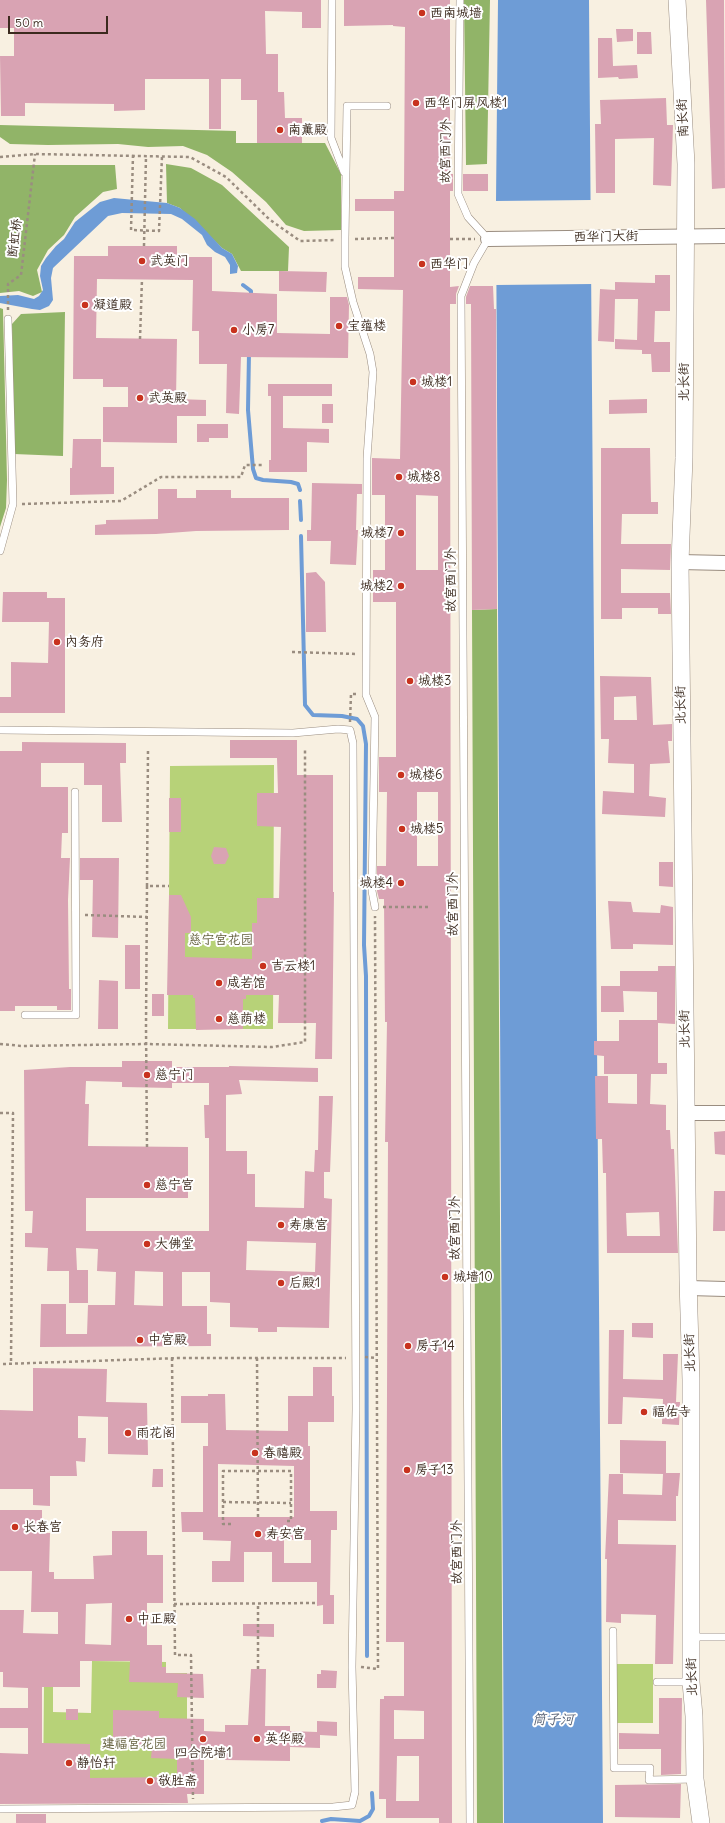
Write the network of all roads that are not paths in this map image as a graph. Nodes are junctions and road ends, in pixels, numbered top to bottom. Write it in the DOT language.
graph roads {
  1 [pos="332,0"];
  2 [pos="460,0"];
  3 [pos="677,0"];
  4 [pos="387,106"];
  5 [pos="346,176"];
  6 [pos="685,236"];
  7 [pos="725,236"];
  8 [pos="488,239"];
  9 [pos="8,319"];
  10 [pos="0,551"];
  11 [pos="680,562"];
  12 [pos="725,563"];
  13 [pos="0,730"];
  14 [pos="75,792"];
  15 [pos="375,908"];
  16 [pos="24,1015"];
  17 [pos="686,1113"];
  18 [pos="725,1113"];
  19 [pos="688,1288"];
  20 [pos="725,1289"];
  21 [pos="613,1631"];
  22 [pos="691,1637"];
  23 [pos="725,1637"];
  24 [pos="657,1682"];
  25 [pos="691,1682"];
  26 [pos="695,1779"];
  27 [pos="0,1809"];
  28 [pos="470,1823"];
  29 [pos="701,1823"];
  1 -- 5 [label="lane"];
  2 -- 8 [label="lane, 故宫西门外"];
  3 -- 6 [label="street, 南长街"];
  4 -- 5 [label="lane"];
  5 -- 15 [label="lane"];
  6 -- 7 [label="street, 西华门大街"];
  6 -- 8 [label="street, 西华门大街"];
  6 -- 11 [label="street, 北长街"];
  8 -- 28 [label="lane, 故宫西门外"];
  9 -- 10 [label="lane"];
  11 -- 12 [label="street"];
  11 -- 17 [label="street, 北长街"];
  13 -- 27 [label="lane"];
  14 -- 16 [label="lane"];
  17 -- 18 [label="street"];
  17 -- 19 [label="street, 北长街"];
  19 -- 20 [label="street"];
  19 -- 22 [label="street, 北长街"];
  21 -- 26 [label="lane"];
  22 -- 23 [label="lane"];
  22 -- 25 [label="street, 北长街"];
  24 -- 25 [label="lane"];
  25 -- 26 [label="street, 北长街"];
  26 -- 29 [label="street, 北长街"];
}
